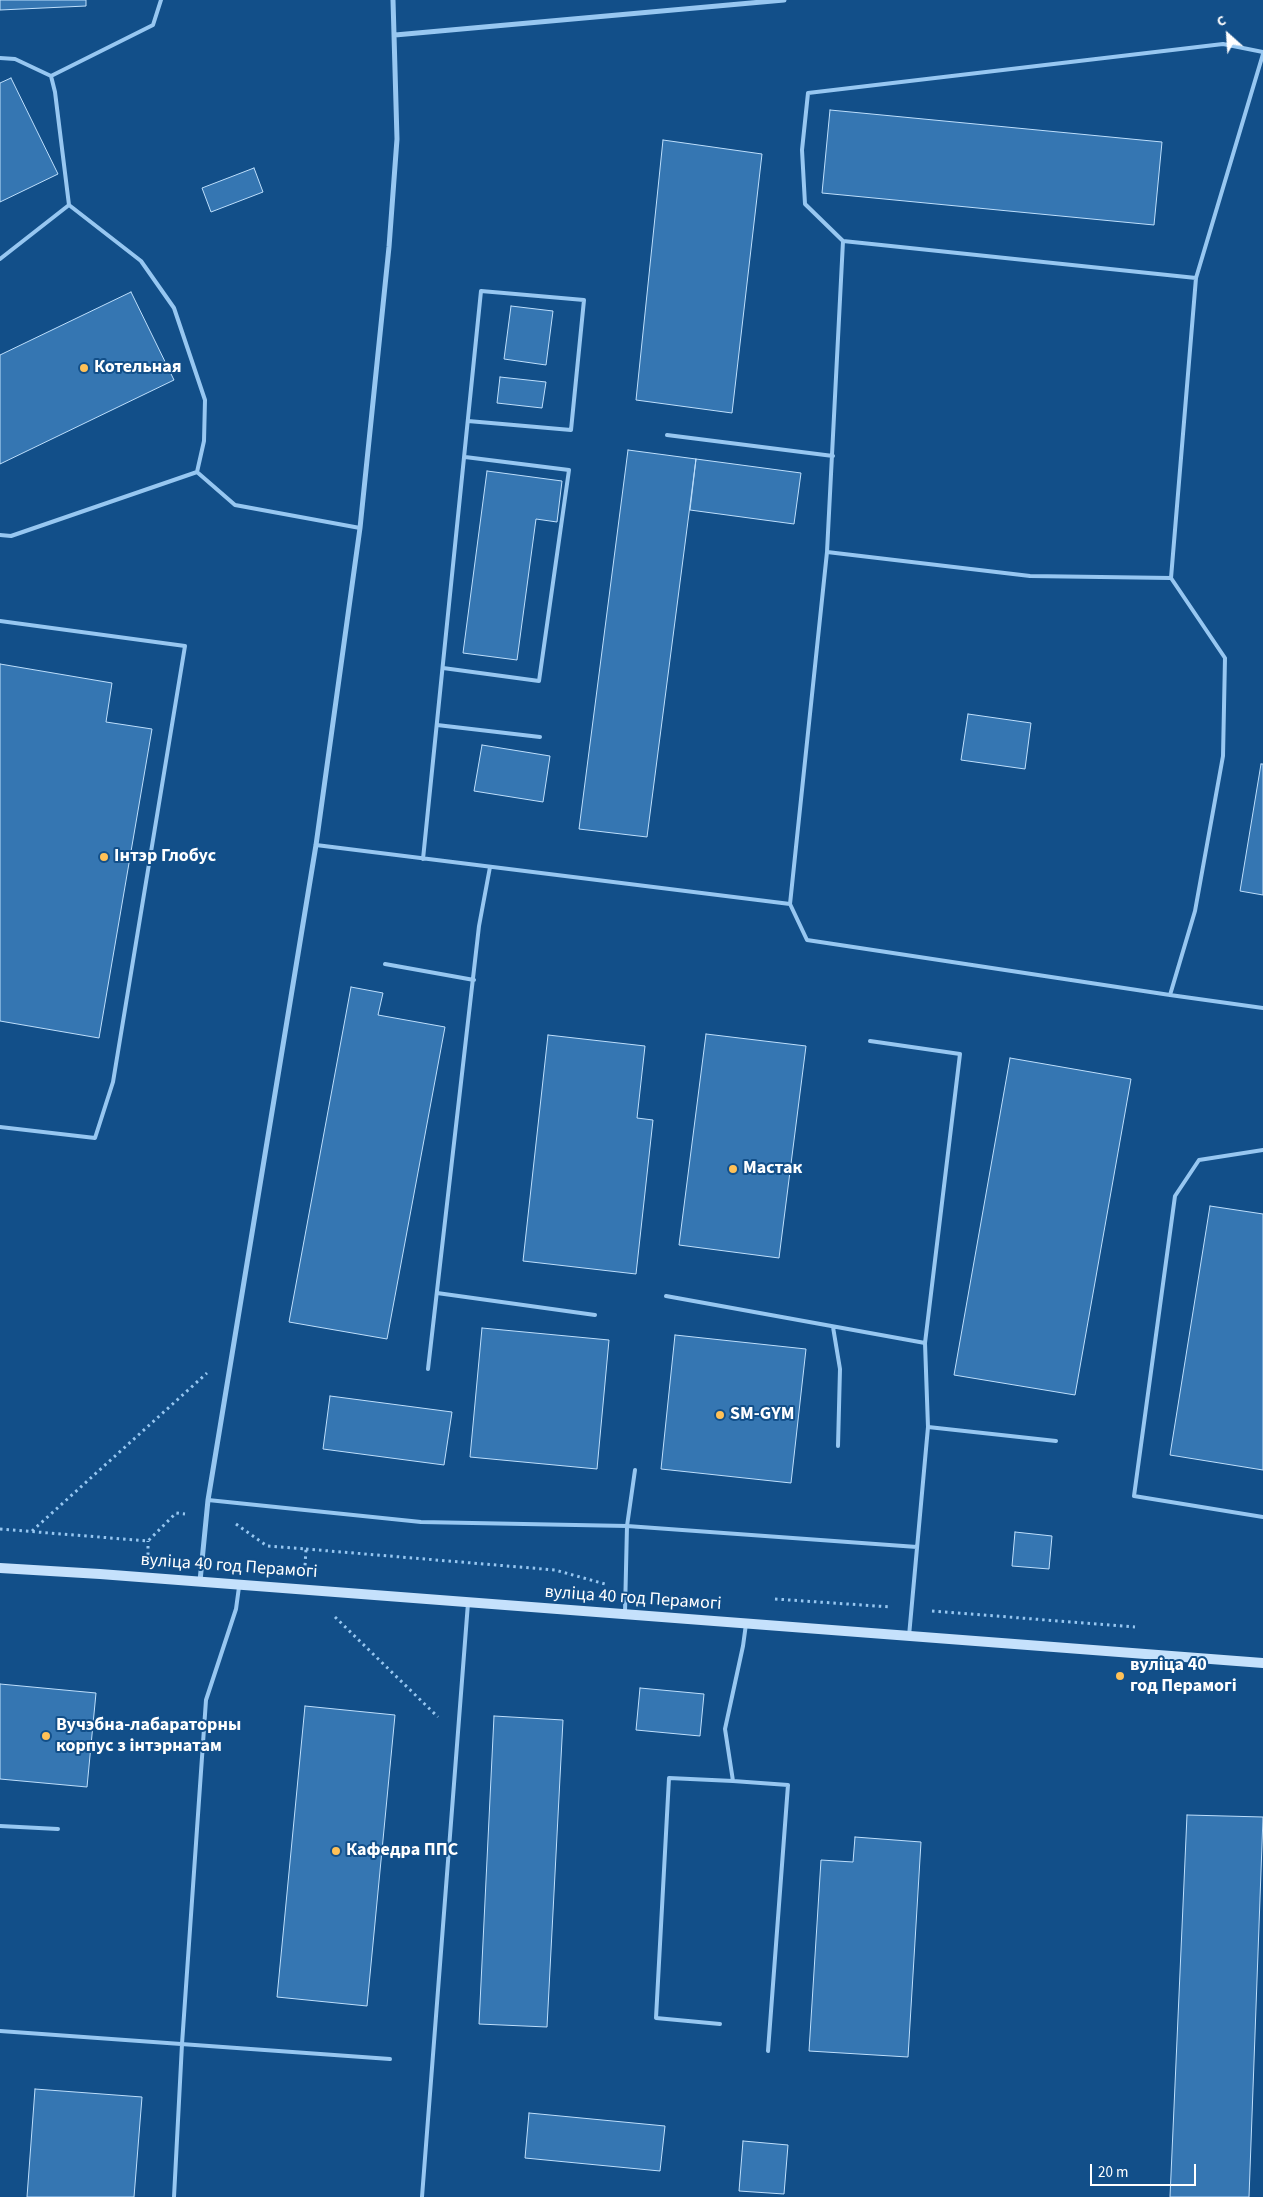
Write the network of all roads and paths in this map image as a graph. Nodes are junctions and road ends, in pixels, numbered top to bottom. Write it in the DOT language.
graph roads {
  1 [pos="161,0"];
  2 [pos="393,0"];
  3 [pos="784,0"];
  4 [pos="395,35"];
  5 [pos="1263,53"];
  6 [pos="0,58"];
  7 [pos="50,76"];
  8 [pos="69,205"];
  9 [pos="843,241"];
  10 [pos="0,259"];
  11 [pos="1196,278"];
  12 [pos="468,422"];
  13 [pos="668,435"];
  14 [pos="833,456"];
  15 [pos="465,457"];
  16 [pos="197,472"];
  17 [pos="360,528"];
  18 [pos="0,535"];
  19 [pos="827,552"];
  20 [pos="1171,578"];
  21 [pos="0,620"];
  22 [pos="443,668"];
  23 [pos="437,724"];
  24 [pos="540,737"];
  25 [pos="316,845"];
  26 [pos="423,859"];
  27 [pos="490,867"];
  28 [pos="790,904"];
  29 [pos="385,964"];
  30 [pos="474,980"];
  31 [pos="1170,995"];
  32 [pos="1263,1008"];
  33 [pos="870,1041"];
  34 [pos="0,1127"];
  35 [pos="1263,1150"];
  36 [pos="437,1294"];
  37 [pos="666,1296"];
  38 [pos="595,1315"];
  39 [pos="833,1327"];
  40 [pos="926,1343"];
  41 [pos="233,1350"];
  42 [pos="428,1369"];
  43 [pos="928,1427"];
  44 [pos="1056,1442"];
  45 [pos="838,1446"];
  46 [pos="635,1470"];
  47 [pos="208,1500"];
  48 [pos="206,1516"];
  49 [pos="1263,1517"];
  50 [pos="627,1526"];
  51 [pos="0,1529"];
  52 [pos="32,1532"];
  53 [pos="917,1547"];
  54 [pos="306,1549"];
  55 [pos="0,1568"];
  56 [pos="200,1582"];
  57 [pos="239,1584"];
  58 [pos="303,1589"];
  59 [pos="626,1590"];
  60 [pos="774,1599"];
  61 [pos="468,1602"];
  62 [pos="912,1608"];
  63 [pos="625,1614"];
  64 [pos="335,1616"];
  65 [pos="746,1624"];
  66 [pos="1145,1628"];
  67 [pos="909,1636"];
  68 [pos="1263,1663"];
  69 [pos="458,1736"];
  70 [pos="733,1781"];
  71 [pos="0,1826"];
  72 [pos="58,1829"];
  73 [pos="720,2024"];
  74 [pos="0,2031"];
  75 [pos="182,2044"];
  76 [pos="768,2051"];
  77 [pos="390,2059"];
  78 [pos="174,2197"];
  79 [pos="422,2197"];
  1 -- 7 [label="lane"];
  2 -- 4 [label="street"];
  3 -- 4 [label="street"];
  4 -- 17 [label="street"];
  5 -- 9 [label="lane"];
  5 -- 11 [label="lane"];
  6 -- 7 [label="lane"];
  7 -- 8 [label="lane"];
  8 -- 10 [label="lane"];
  8 -- 16 [label="lane"];
  9 -- 11 [label="lane"];
  9 -- 14 [label="lane"];
  11 -- 20 [label="lane"];
  12 -- 12 [label="lane"];
  12 -- 15 [label="lane"];
  13 -- 14 [label="lane"];
  14 -- 19 [label="lane"];
  15 -- 22 [label="lane"];
  15 -- 22 [label="lane"];
  16 -- 17 [label="lane"];
  16 -- 18 [label="lane"];
  17 -- 25 [label="street"];
  19 -- 20 [label="lane"];
  19 -- 28 [label="lane"];
  20 -- 31 [label="lane"];
  21 -- 34 [label="lane"];
  22 -- 23 [label="lane"];
  23 -- 24 [label="lane"];
  23 -- 26 [label="lane"];
  25 -- 26 [label="lane"];
  25 -- 41 [label="street"];
  26 -- 27 [label="lane"];
  27 -- 28 [label="lane"];
  27 -- 30 [label="lane"];
  28 -- 31 [label="lane"];
  29 -- 30 [label="lane"];
  30 -- 36 [label="lane"];
  31 -- 32 [label="lane"];
  33 -- 40 [label="lane"];
  35 -- 49 [label="lane"];
  36 -- 38 [label="lane"];
  36 -- 42 [label="lane"];
  37 -- 39 [label="lane"];
  39 -- 40 [label="lane"];
  39 -- 45 [label="lane"];
  40 -- 43 [label="lane"];
  41 -- 47 [label="street"];
  41 -- 52 [label="path"];
  43 -- 44 [label="lane"];
  43 -- 53 [label="lane"];
  46 -- 50 [label="lane"];
  47 -- 48 [label="street"];
  47 -- 50 [label="lane"];
  48 -- 52 [label="path"];
  48 -- 54 [label="path"];
  48 -- 56 [label="street"];
  50 -- 53 [label="lane"];
  50 -- 59 [label="lane"];
  51 -- 52 [label="path"];
  53 -- 62 [label="lane"];
  54 -- 58 [label="path"];
  54 -- 59 [label="path"];
  55 -- 56 [label="street, вуліца 40 год Перамогі"];
  56 -- 57 [label="street, вуліца 40 год Перамогі"];
  57 -- 58 [label="street, вуліца 40 год Перамогі"];
  57 -- 75 [label="lane"];
  58 -- 61 [label="street, вуліца 40 год Перамогі"];
  59 -- 63 [label="lane"];
  60 -- 62 [label="path"];
  61 -- 63 [label="street, вуліца 40 год Перамогі"];
  61 -- 69 [label="lane"];
  62 -- 66 [label="path"];
  62 -- 67 [label="lane"];
  63 -- 65 [label="street, вуліца 40 год Перамогі"];
  64 -- 69 [label="path"];
  65 -- 67 [label="street, вуліца 40 год Перамогі"];
  65 -- 70 [label="lane"];
  67 -- 68 [label="street, вуліца 40 год Перамогі"];
  69 -- 79 [label="lane"];
  70 -- 73 [label="lane"];
  70 -- 76 [label="lane"];
  71 -- 72 [label="lane"];
  74 -- 75 [label="lane"];
  75 -- 77 [label="lane"];
  75 -- 78 [label="lane"];
}
